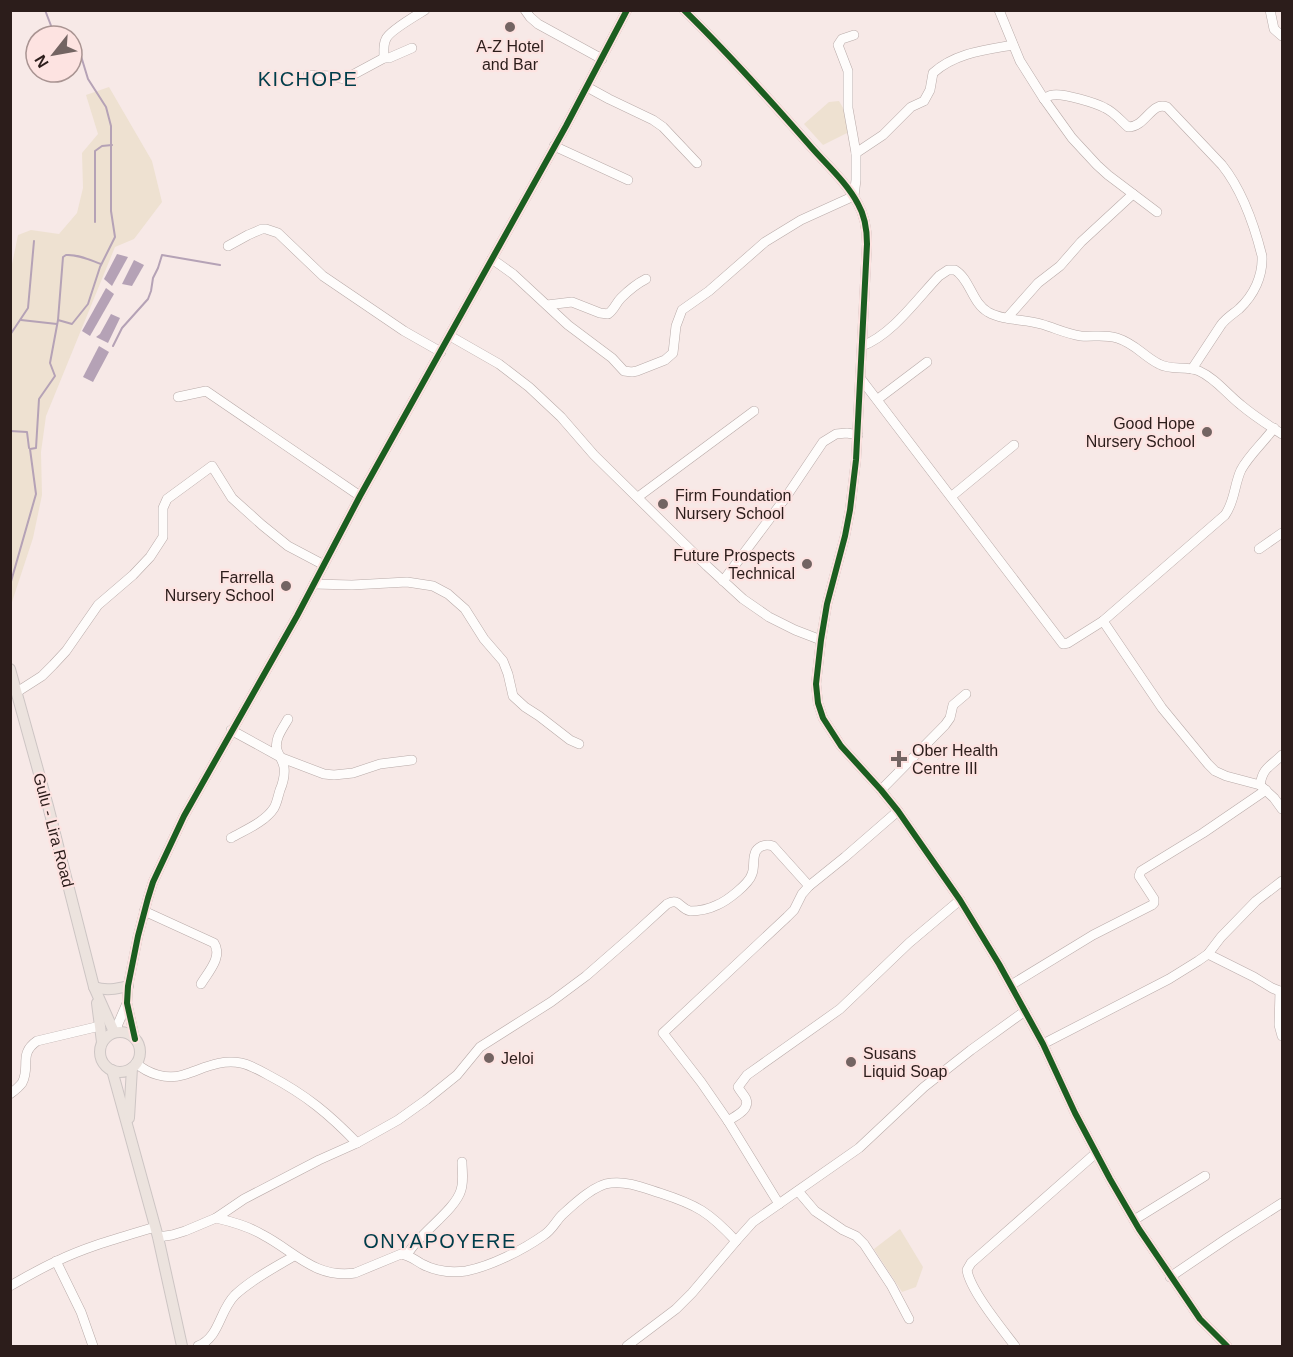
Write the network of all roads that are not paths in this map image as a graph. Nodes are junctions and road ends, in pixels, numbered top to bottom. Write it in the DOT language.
graph roads {
  1 [pos="425,10"];
  2 [pos="525,10"];
  3 [pos="627,10"];
  4 [pos="684,10"];
  5 [pos="999,10"];
  6 [pos="1270,10"];
  7 [pos="854,35"];
  8 [pos="1282,36"];
  9 [pos="1013,45"];
  10 [pos="412,48"];
  11 [pos="384,58"];
  12 [pos="602,59"];
  13 [pos="308,75"];
  14 [pos="587,87"];
  15 [pos="1044,99"];
  16 [pos="554,146"];
  17 [pos="856,153"];
  18 [pos="697,163"];
  19 [pos="628,180"];
  20 [pos="1133,194"];
  21 [pos="854,196"];
  22 [pos="1156,212"];
  23 [pos="228,246"];
  24 [pos="492,259"];
  25 [pos="646,279"];
  26 [pos="547,304"];
  27 [pos="1007,318"];
  28 [pos="450,336"];
  29 [pos="862,346"];
  30 [pos="441,352"];
  31 [pos="927,362"];
  32 [pos="1192,369"];
  33 [pos="861,379"];
  34 [pos="178,397"];
  35 [pos="878,399"];
  36 [pos="754,411"];
  37 [pos="1274,428"];
  38 [pos="1282,434"];
  39 [pos="858,435"];
  40 [pos="1014,445"];
  41 [pos="360,496"];
  42 [pos="952,496"];
  43 [pos="638,497"];
  44 [pos="1282,533"];
  45 [pos="1260,549"];
  46 [pos="324,565"];
  47 [pos="723,581"];
  48 [pos="314,584"];
  49 [pos="1103,621"];
  50 [pos="821,640"];
  51 [pos="10,669"];
  52 [pos="17,692"];
  53 [pos="966,694"];
  54 [pos="288,719"];
  55 [pos="231,730"];
  56 [pos="579,744"];
  57 [pos="1282,755"];
  58 [pos="282,758"];
  59 [pos="412,760"];
  60 [pos="1263,788"];
  61 [pos="881,790"];
  62 [pos="1282,809"];
  63 [pos="898,811"];
  64 [pos="231,838"];
  65 [pos="1282,881"];
  66 [pos="809,886"];
  67 [pos="960,900"];
  68 [pos="144,911"];
  69 [pos="1208,954"];
  70 [pos="201,984"];
  71 [pos="128,986"];
  72 [pos="1011,986"];
  73 [pos="95,989"];
  74 [pos="1281,992"];
  75 [pos="127,1003"];
  76 [pos="1025,1011"];
  77 [pos="100,1026"];
  78 [pos="115,1032"];
  79 [pos="1282,1036"];
  80 [pos="135,1039"];
  81 [pos="102,1042"];
  82 [pos="1043,1044"];
  83 [pos="134,1065"];
  84 [pos="112,1070"];
  85 [pos="10,1094"];
  86 [pos="728,1120"];
  87 [pos="129,1132"];
  88 [pos="357,1143"];
  89 [pos="1096,1153"];
  90 [pos="462,1162"];
  91 [pos="1205,1176"];
  92 [pos="798,1191"];
  93 [pos="779,1203"];
  94 [pos="1282,1203"];
  95 [pos="216,1218"];
  96 [pos="1134,1220"];
  97 [pos="157,1232"];
  98 [pos="736,1240"];
  99 [pos="407,1255"];
  100 [pos="294,1256"];
  101 [pos="56,1262"];
  102 [pos="1170,1277"];
  103 [pos="10,1286"];
  104 [pos="909,1319"];
  105 [pos="629,1346"];
  106 [pos="93,1347"];
  107 [pos="182,1347"];
  108 [pos="198,1347"];
  109 [pos="1015,1347"];
  110 [pos="1227,1347"];
  1 -- 11 [label="street"];
  2 -- 12 [label="street"];
  3 -- 12 [label="street"];
  4 -- 21 [label="street"];
  5 -- 9 [label="street"];
  6 -- 8 [label="street"];
  7 -- 17 [label="street"];
  9 -- 15 [label="street"];
  9 -- 17 [label="street"];
  10 -- 11 [label="street"];
  11 -- 13 [label="street"];
  12 -- 14 [label="street"];
  14 -- 16 [label="street"];
  14 -- 18 [label="street"];
  15 -- 20 [label="street"];
  15 -- 32 [label="street"];
  16 -- 19 [label="street"];
  16 -- 24 [label="street"];
  17 -- 21 [label="street"];
  20 -- 22 [label="street"];
  20 -- 27 [label="street"];
  21 -- 26 [label="street"];
  21 -- 29 [label="street"];
  23 -- 30 [label="street"];
  24 -- 26 [label="street"];
  24 -- 28 [label="street"];
  25 -- 26 [label="street"];
  27 -- 29 [label="street"];
  27 -- 32 [label="street"];
  28 -- 30 [label="street"];
  28 -- 43 [label="street"];
  29 -- 33 [label="street"];
  30 -- 41 [label="street"];
  31 -- 35 [label="street"];
  32 -- 37 [label="street"];
  33 -- 35 [label="street"];
  33 -- 39 [label="street"];
  34 -- 41 [label="street"];
  35 -- 42 [label="street"];
  36 -- 43 [label="street"];
  37 -- 38 [label="street"];
  37 -- 49 [label="street"];
  39 -- 47 [label="street"];
  39 -- 50 [label="street"];
  40 -- 42 [label="street"];
  41 -- 46 [label="street"];
  42 -- 49 [label="street"];
  43 -- 47 [label="street"];
  44 -- 45 [label="street"];
  46 -- 48 [label="street"];
  46 -- 52 [label="street"];
  47 -- 50 [label="street"];
  48 -- 55 [label="street"];
  48 -- 56 [label="street"];
  49 -- 60 [label="street"];
  50 -- 61 [label="street"];
  51 -- 52 [label="main road, Gulu - Lira Road"];
  52 -- 73 [label="main road, Gulu - Lira Road"];
  53 -- 61 [label="street"];
  54 -- 58 [label="street"];
  55 -- 58 [label="street"];
  55 -- 68 [label="street"];
  57 -- 60 [label="street"];
  58 -- 59 [label="street"];
  58 -- 64 [label="street"];
  60 -- 62 [label="street"];
  60 -- 72 [label="street"];
  61 -- 63 [label="street"];
  63 -- 66 [label="street"];
  63 -- 67 [label="street"];
  65 -- 69 [label="street"];
  66 -- 86 [label="street"];
  66 -- 88 [label="street"];
  67 -- 72 [label="street"];
  67 -- 86 [label="street"];
  68 -- 70 [label="street"];
  68 -- 71 [label="street"];
  69 -- 74 [label="street"];
  69 -- 82 [label="street"];
  71 -- 73 [label="main road"];
  71 -- 75 [label="street"];
  72 -- 76 [label="street"];
  73 -- 77 [label="main road"];
  73 -- 78 [label="main road"];
  74 -- 79 [label="street"];
  75 -- 78 [label="street"];
  75 -- 80 [label="street"];
  76 -- 82 [label="street"];
  76 -- 92 [label="street"];
  77 -- 81 [label="main road"];
  77 -- 85 [label="street"];
  78 -- 80 [label="main road"];
  78 -- 81 [label="main road"];
  80 -- 83 [label="main road"];
  81 -- 84 [label="main road"];
  82 -- 89 [label="street"];
  83 -- 84 [label="main road"];
  83 -- 87 [label="main road"];
  83 -- 88 [label="street"];
  84 -- 87 [label="main road"];
  86 -- 93 [label="street"];
  87 -- 97 [label="main road"];
  88 -- 95 [label="street"];
  89 -- 96 [label="street"];
  89 -- 109 [label="street"];
  90 -- 99 [label="street"];
  91 -- 96 [label="street"];
  92 -- 93 [label="street"];
  92 -- 104 [label="street"];
  93 -- 98 [label="street"];
  94 -- 102 [label="street"];
  95 -- 97 [label="street"];
  95 -- 100 [label="street"];
  96 -- 102 [label="street"];
  97 -- 101 [label="street"];
  97 -- 107 [label="main road"];
  98 -- 99 [label="street"];
  98 -- 105 [label="street"];
  99 -- 100 [label="street"];
  100 -- 108 [label="street"];
  101 -- 103 [label="street"];
  101 -- 106 [label="street"];
  102 -- 110 [label="street"];
}
